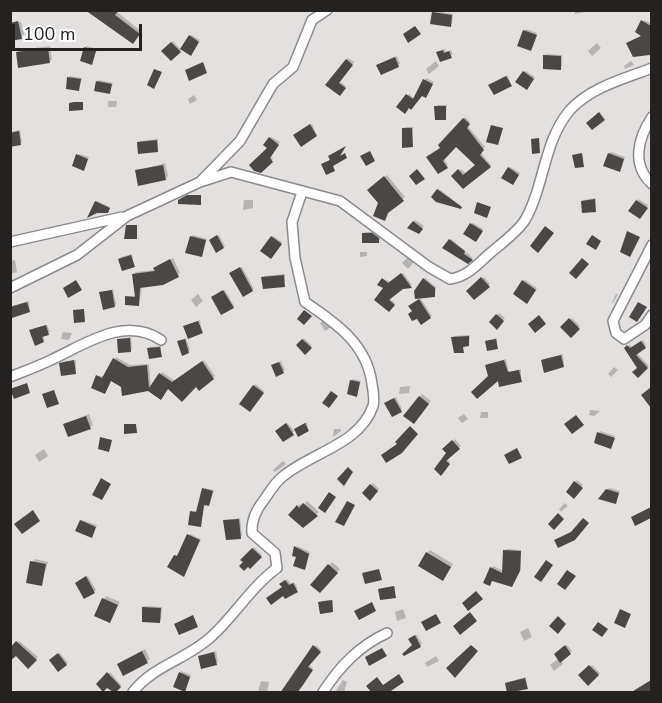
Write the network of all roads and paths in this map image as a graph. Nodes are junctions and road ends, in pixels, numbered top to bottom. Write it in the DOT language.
graph roads {
  1 [pos="327,10"];
  2 [pos="651,68"];
  3 [pos="651,117"];
  4 [pos="200,182"];
  5 [pos="651,184"];
  6 [pos="302,192"];
  7 [pos="127,216"];
  8 [pos="10,242"];
  9 [pos="651,245"];
  10 [pos="10,288"];
  11 [pos="651,315"];
  12 [pos="161,340"];
  13 [pos="10,377"];
  14 [pos="387,633"];
  15 [pos="133,693"];
  16 [pos="323,693"];
  1 -- 4 [label="street"];
  2 -- 6 [label="street"];
  3 -- 5 [label="street"];
  4 -- 6 [label="street"];
  4 -- 7 [label="street"];
  6 -- 15 [label="street"];
  7 -- 8 [label="street"];
  7 -- 10 [label="street"];
  9 -- 11 [label="street"];
  12 -- 13 [label="street"];
  14 -- 16 [label="street"];
}
